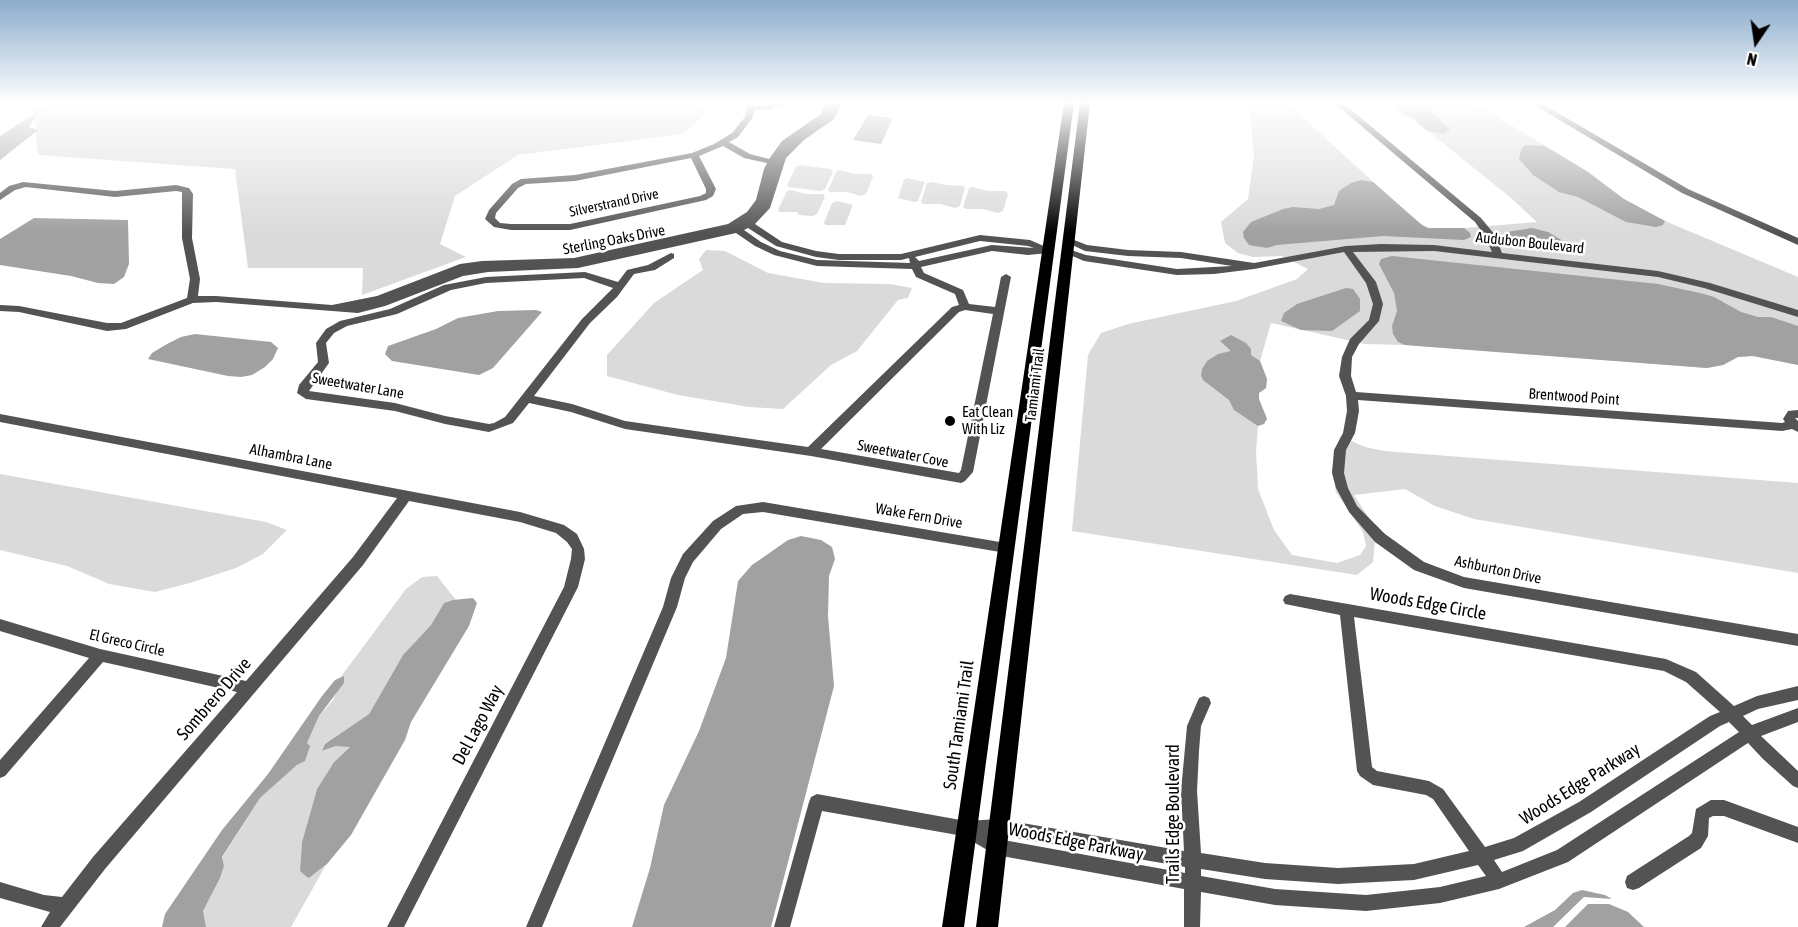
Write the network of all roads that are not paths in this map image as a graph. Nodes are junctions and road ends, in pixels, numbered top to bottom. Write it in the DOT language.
graph roads {
  1 [pos="716,146"];
  2 [pos="731,146"];
  3 [pos="783,146"];
  4 [pos="792,146"];
  5 [pos="1063,146"];
  6 [pos="1080,146"];
  7 [pos="1390,146"];
  8 [pos="1609,146"];
  9 [pos="694,155"];
  10 [pos="777,159"];
  11 [pos="1057,188"];
  12 [pos="0,197"];
  13 [pos="745,222"];
  14 [pos="734,228"];
  15 [pos="1798,242"];
  16 [pos="1069,247"];
  17 [pos="1346,249"];
  18 [pos="1048,250"];
  19 [pos="629,251"];
  20 [pos="915,254"];
  21 [pos="1498,254"];
  22 [pos="671,256"];
  23 [pos="920,265"];
  24 [pos="1254,266"];
  25 [pos="636,271"];
  26 [pos="1006,277"];
  27 [pos="618,286"];
  28 [pos="192,300"];
  29 [pos="0,302"];
  30 [pos="380,306"];
  31 [pos="965,307"];
  32 [pos="0,308"];
  33 [pos="19,309"];
  34 [pos="999,310"];
  35 [pos="1798,314"];
  36 [pos="1060,318"];
  37 [pos="545,376"];
  38 [pos="1352,396"];
  39 [pos="525,398"];
  40 [pos="547,402"];
  41 [pos="0,418"];
  42 [pos="1797,422"];
  43 [pos="811,452"];
  44 [pos="406,495"];
  45 [pos="572,538"];
  46 [pos="1007,538"];
  47 [pos="1290,600"];
  48 [pos="1347,610"];
  49 [pos="0,625"];
  50 [pos="1798,640"];
  51 [pos="100,655"];
  52 [pos="249,688"];
  53 [pos="1798,693"];
  54 [pos="1204,703"];
  55 [pos="1731,713"];
  56 [pos="1798,715"];
  57 [pos="1749,732"];
  58 [pos="0,771"];
  59 [pos="1798,781"];
  60 [pos="999,827"];
  61 [pos="966,829"];
  62 [pos="1798,836"];
  63 [pos="996,847"];
  64 [pos="1480,858"];
  65 [pos="1193,860"];
  66 [pos="1499,881"];
  67 [pos="1633,882"];
  68 [pos="1192,883"];
  69 [pos="0,890"];
  70 [pos="63,906"];
  71 [pos="49,927"];
  72 [pos="395,927"];
  73 [pos="534,927"];
  74 [pos="782,927"];
  75 [pos="952,927"];
  76 [pos="987,927"];
  77 [pos="1192,927"];
  1 -- 9 [label="street, Silverstrand Drive"];
  2 -- 10 [label="street"];
  3 -- 10 [label="street"];
  4 -- 10 [label="street"];
  5 -- 11 [label="main road"];
  6 -- 16 [label="main road, Tamiami Trail"];
  7 -- 21 [label="street"];
  8 -- 15 [label="street"];
  9 -- 9 [label="street, Silverstrand Drive"];
  10 -- 13 [label="street, Sterling Oaks Drive"];
  11 -- 16 [label="main road"];
  11 -- 18 [label="main road, Tamiami Trail"];
  12 -- 28 [label="street"];
  13 -- 14 [label="street, Sterling Oaks Drive"];
  13 -- 20 [label="street"];
  14 -- 19 [label="street, Sterling Oaks Drive"];
  14 -- 23 [label="street"];
  16 -- 24 [label="street, Audubon Boulevard"];
  16 -- 24 [label="street, Audubon Boulevard"];
  16 -- 36 [label="main road, Tamiami Trail"];
  17 -- 21 [label="street, Audubon Boulevard"];
  17 -- 24 [label="street, Audubon Boulevard"];
  17 -- 38 [label="street, Ashburton Drive"];
  18 -- 20 [label="street"];
  18 -- 23 [label="street"];
  18 -- 36 [label="main road"];
  18 -- 46 [label="main road, Tamiami Trail"];
  19 -- 25 [label="street"];
  19 -- 30 [label="street, Sterling Oaks Drive"];
  20 -- 23 [label="street"];
  21 -- 35 [label="street, Audubon Boulevard"];
  22 -- 25 [label="street, Sweetwater Lane"];
  23 -- 31 [label="street"];
  25 -- 27 [label="street, Sweetwater Lane"];
  26 -- 34 [label="street, Sweetwater Cove"];
  27 -- 30 [label="street, Sweetwater Lane"];
  27 -- 37 [label="street, Sweetwater Lane"];
  28 -- 30 [label="street, Sterling Oaks Drive"];
  28 -- 33 [label="street, Sterling Oaks Drive"];
  29 -- 33 [label="street, Sterling Oaks Drive"];
  30 -- 39 [label="street, Sweetwater Lane"];
  31 -- 34 [label="street"];
  31 -- 43 [label="street"];
  32 -- 33 [label="street, Sterling Oaks Drive"];
  34 -- 43 [label="street, Sweetwater Cove"];
  36 -- 60 [label="main road, Tamiami Trail"];
  37 -- 39 [label="street, Sweetwater Lane"];
  37 -- 40 [label="street"];
  38 -- 42 [label="street, Brentwood Point"];
  38 -- 50 [label="street, Ashburton Drive"];
  39 -- 40 [label="street, Sweetwater Cove"];
  40 -- 43 [label="street, Sweetwater Cove"];
  41 -- 44 [label="street, Alhambra Lane"];
  44 -- 45 [label="street, Alhambra Lane"];
  44 -- 52 [label="street, Sombrero Drive"];
  45 -- 72 [label="street, Del Lago Way"];
  46 -- 61 [label="main road, South Tamiami Trail"];
  46 -- 73 [label="street, Wake Fern Drive"];
  47 -- 48 [label="street"];
  48 -- 55 [label="street, Woods Edge Circle"];
  48 -- 64 [label="street, Woods Edge Circle"];
  49 -- 51 [label="street, El Greco Circle"];
  51 -- 52 [label="street, El Greco Circle"];
  51 -- 58 [label="street"];
  52 -- 70 [label="street, Sombrero Drive"];
  53 -- 55 [label="street, Woods Edge Parkway"];
  54 -- 65 [label="street, Trails Edge Boulevard"];
  55 -- 57 [label="street, Woods Edge Circle"];
  55 -- 64 [label="street, Woods Edge Parkway"];
  56 -- 57 [label="street, Woods Edge Parkway"];
  57 -- 59 [label="street, Woods Edge Circle"];
  57 -- 66 [label="street, Woods Edge Parkway"];
  60 -- 61 [label="street, Woods Edge Parkway"];
  60 -- 63 [label="main road"];
  60 -- 65 [label="street, Woods Edge Parkway"];
  61 -- 63 [label="street, Woods Edge Parkway"];
  61 -- 74 [label="street"];
  61 -- 75 [label="main road, South Tamiami Trail"];
  62 -- 67 [label="street"];
  63 -- 68 [label="street, Woods Edge Parkway"];
  63 -- 76 [label="main road"];
  64 -- 65 [label="street, Woods Edge Parkway"];
  64 -- 66 [label="street, Woods Edge Circle"];
  65 -- 68 [label="street, Trails Edge Boulevard"];
  66 -- 68 [label="street, Woods Edge Parkway"];
  68 -- 77 [label="street, Trails Edge Boulevard"];
  69 -- 70 [label="street"];
  70 -- 71 [label="street, Sombrero Drive"];
}
